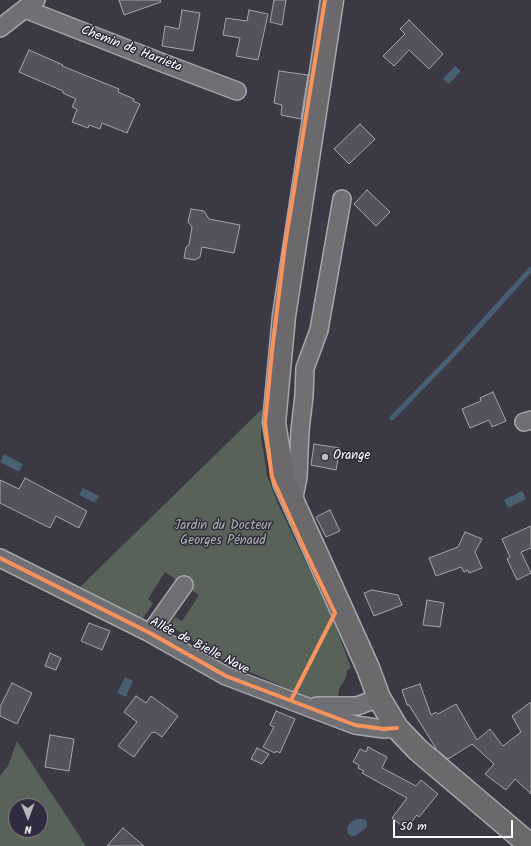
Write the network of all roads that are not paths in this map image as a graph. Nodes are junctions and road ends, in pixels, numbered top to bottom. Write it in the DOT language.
graph roads {
  1 [pos="332,0"];
  2 [pos="31,4"];
  3 [pos="0,28"];
  4 [pos="237,91"];
  5 [pos="342,199"];
  6 [pos="293,502"];
  7 [pos="0,558"];
  8 [pos="184,585"];
  9 [pos="150,633"];
  10 [pos="379,698"];
  11 [pos="305,706"];
  12 [pos="397,728"];
  13 [pos="526,840"];
  1 -- 6 [label="main road"];
  2 -- 3 [label="street, Chemin de Harrieta"];
  2 -- 4 [label="street, Chemin de Harrieta"];
  5 -- 6 [label="street"];
  6 -- 10 [label="main road"];
  7 -- 9 [label="street, Allée de Bielle Nave"];
  8 -- 9 [label="street"];
  9 -- 11 [label="street, Allée de Bielle Nave"];
  10 -- 11 [label="street, Allée de Bielle Nave"];
  10 -- 12 [label="main road"];
  11 -- 12 [label="street, Allée de Bielle Nave"];
  12 -- 13 [label="main road"];
}
